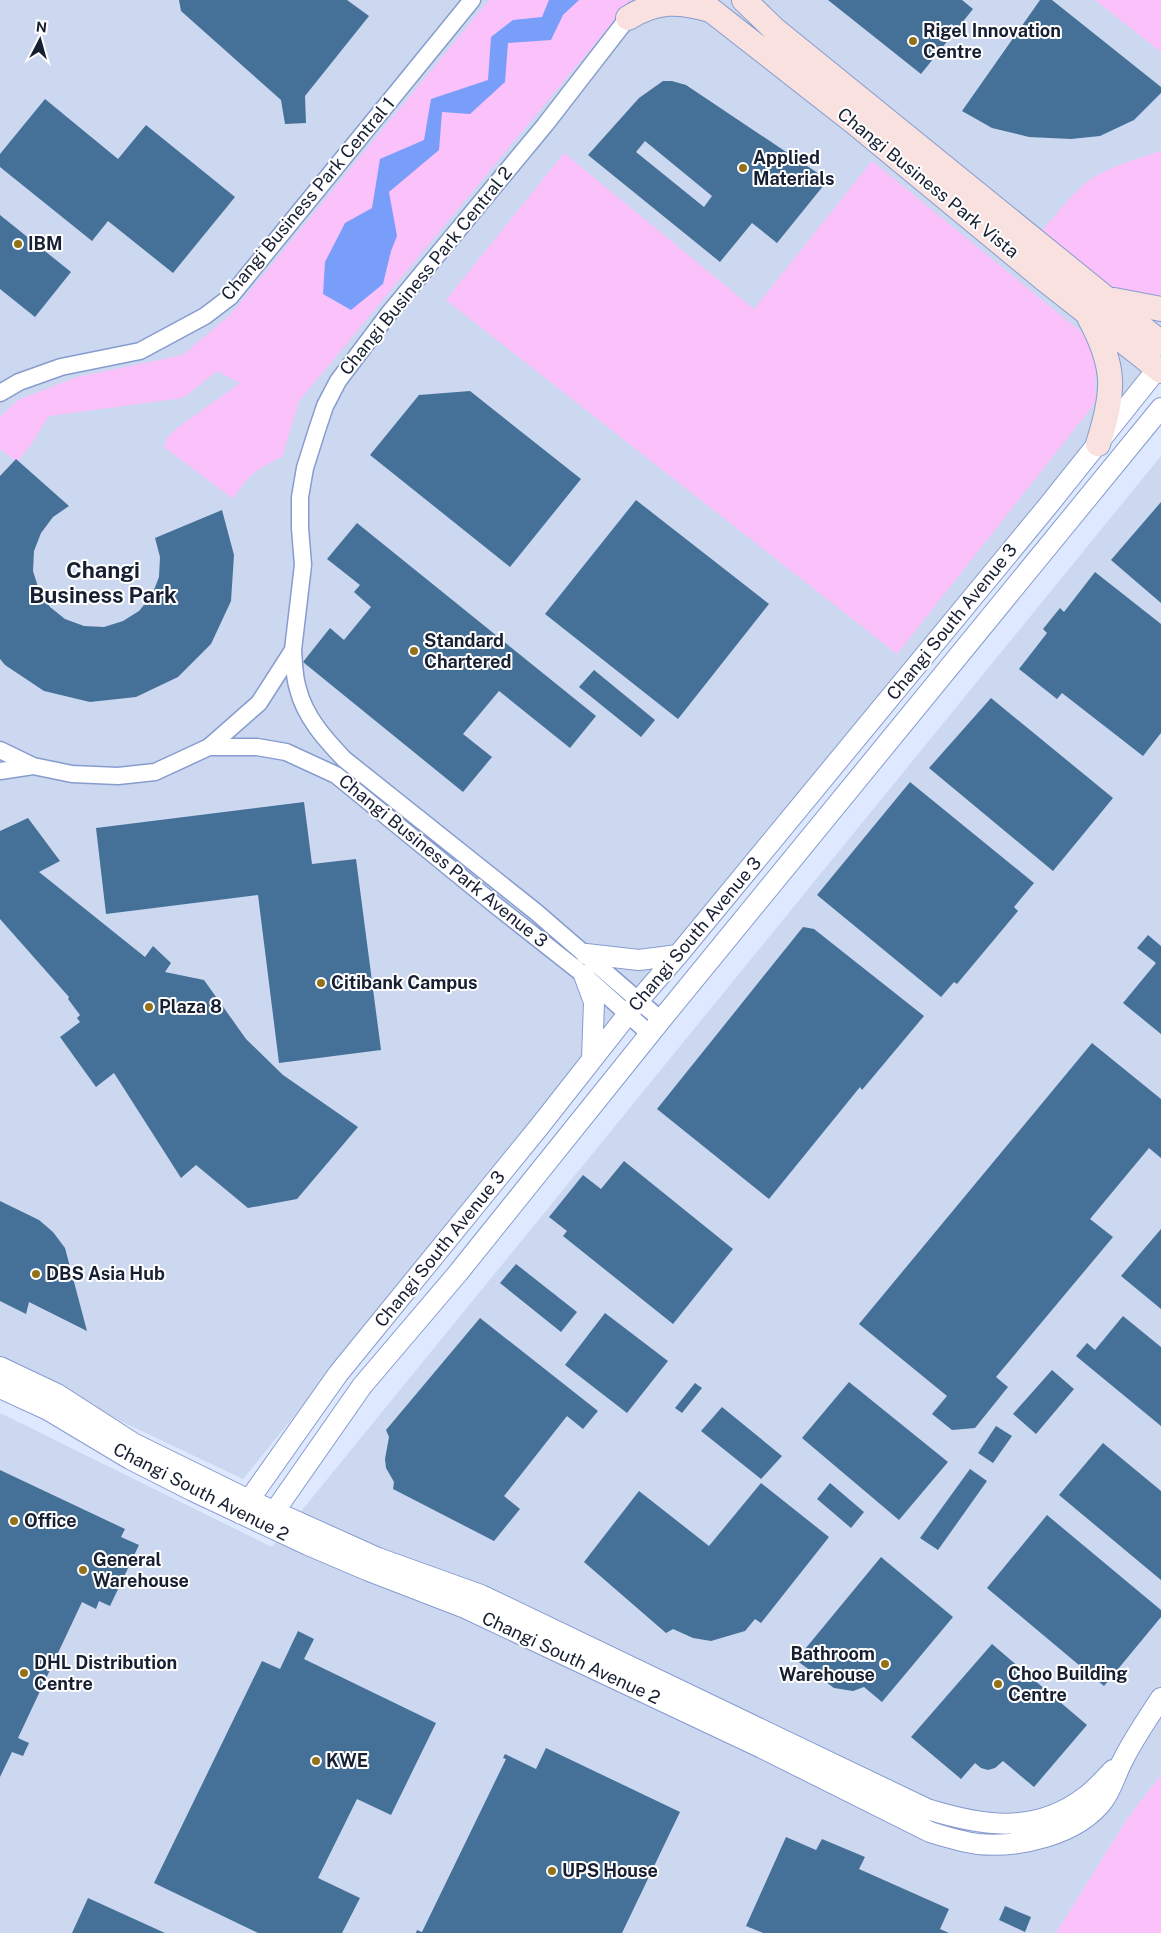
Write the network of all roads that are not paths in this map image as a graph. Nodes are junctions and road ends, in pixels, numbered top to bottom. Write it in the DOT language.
graph roads {
  1 [pos="472,0"];
  2 [pos="744,0"];
  3 [pos="704,5"];
  4 [pos="635,9"];
  5 [pos="1108,298"];
  6 [pos="1161,309"];
  7 [pos="1086,311"];
  8 [pos="1161,343"];
  9 [pos="1160,368"];
  10 [pos="0,393"];
  11 [pos="1161,408"];
  12 [pos="1098,444"];
  13 [pos="293,650"];
  14 [pos="209,747"];
  15 [pos="0,750"];
  16 [pos="33,766"];
  17 [pos="0,772"];
  18 [pos="586,954"];
  19 [pos="678,955"];
  20 [pos="584,975"];
  21 [pos="634,1007"];
  22 [pos="655,1027"];
  23 [pos="592,1059"];
  24 [pos="0,1367"];
  25 [pos="0,1388"];
  26 [pos="245,1507"];
  27 [pos="269,1518"];
  28 [pos="1161,1698"];
  1 -- 10 [label="street, Changi Business Park Central 1"];
  2 -- 5 [label="main road, Changi Business Park Vista"];
  3 -- 4 [label="main road"];
  3 -- 7 [label="main road, Changi Business Park Vista"];
  4 -- 13 [label="street, Changi Business Park Central 2"];
  5 -- 6 [label="main road"];
  5 -- 8 [label="main road, Changi Business Park Vista"];
  7 -- 9 [label="main road, Changi Business Park Vista"];
  7 -- 12 [label="main road"];
  9 -- 12 [label="street, Changi South Avenue 3"];
  11 -- 22 [label="street, Changi South Avenue 3"];
  12 -- 19 [label="street, Changi South Avenue 3"];
  13 -- 14 [label="street, Changi Business Park Central 2"];
  13 -- 18 [label="street, Changi Business Park Avenue 3"];
  14 -- 16 [label="street, Changi Business Park Central 2"];
  14 -- 20 [label="street, Changi Business Park Avenue 3"];
  15 -- 16 [label="street, Changi Business Park Central 2"];
  16 -- 17 [label="street"];
  18 -- 19 [label="street"];
  18 -- 21 [label="street, Changi Business Park Avenue 3"];
  19 -- 21 [label="street, Changi South Avenue 3"];
  20 -- 21 [label="street, Changi Business Park Avenue 3"];
  20 -- 23 [label="street"];
  21 -- 22 [label="street, Changi Business Park Avenue 3"];
  21 -- 23 [label="street, Changi South Avenue 3"];
  22 -- 27 [label="street, Changi South Avenue 3"];
  23 -- 26 [label="street, Changi South Avenue 3"];
  24 -- 26 [label="street, Changi South Avenue 2"];
  25 -- 26 [label="street, Changi South Avenue 2"];
  26 -- 27 [label="street, Changi South Avenue 2"];
  27 -- 28 [label="street, Changi South Avenue 2"];
}
